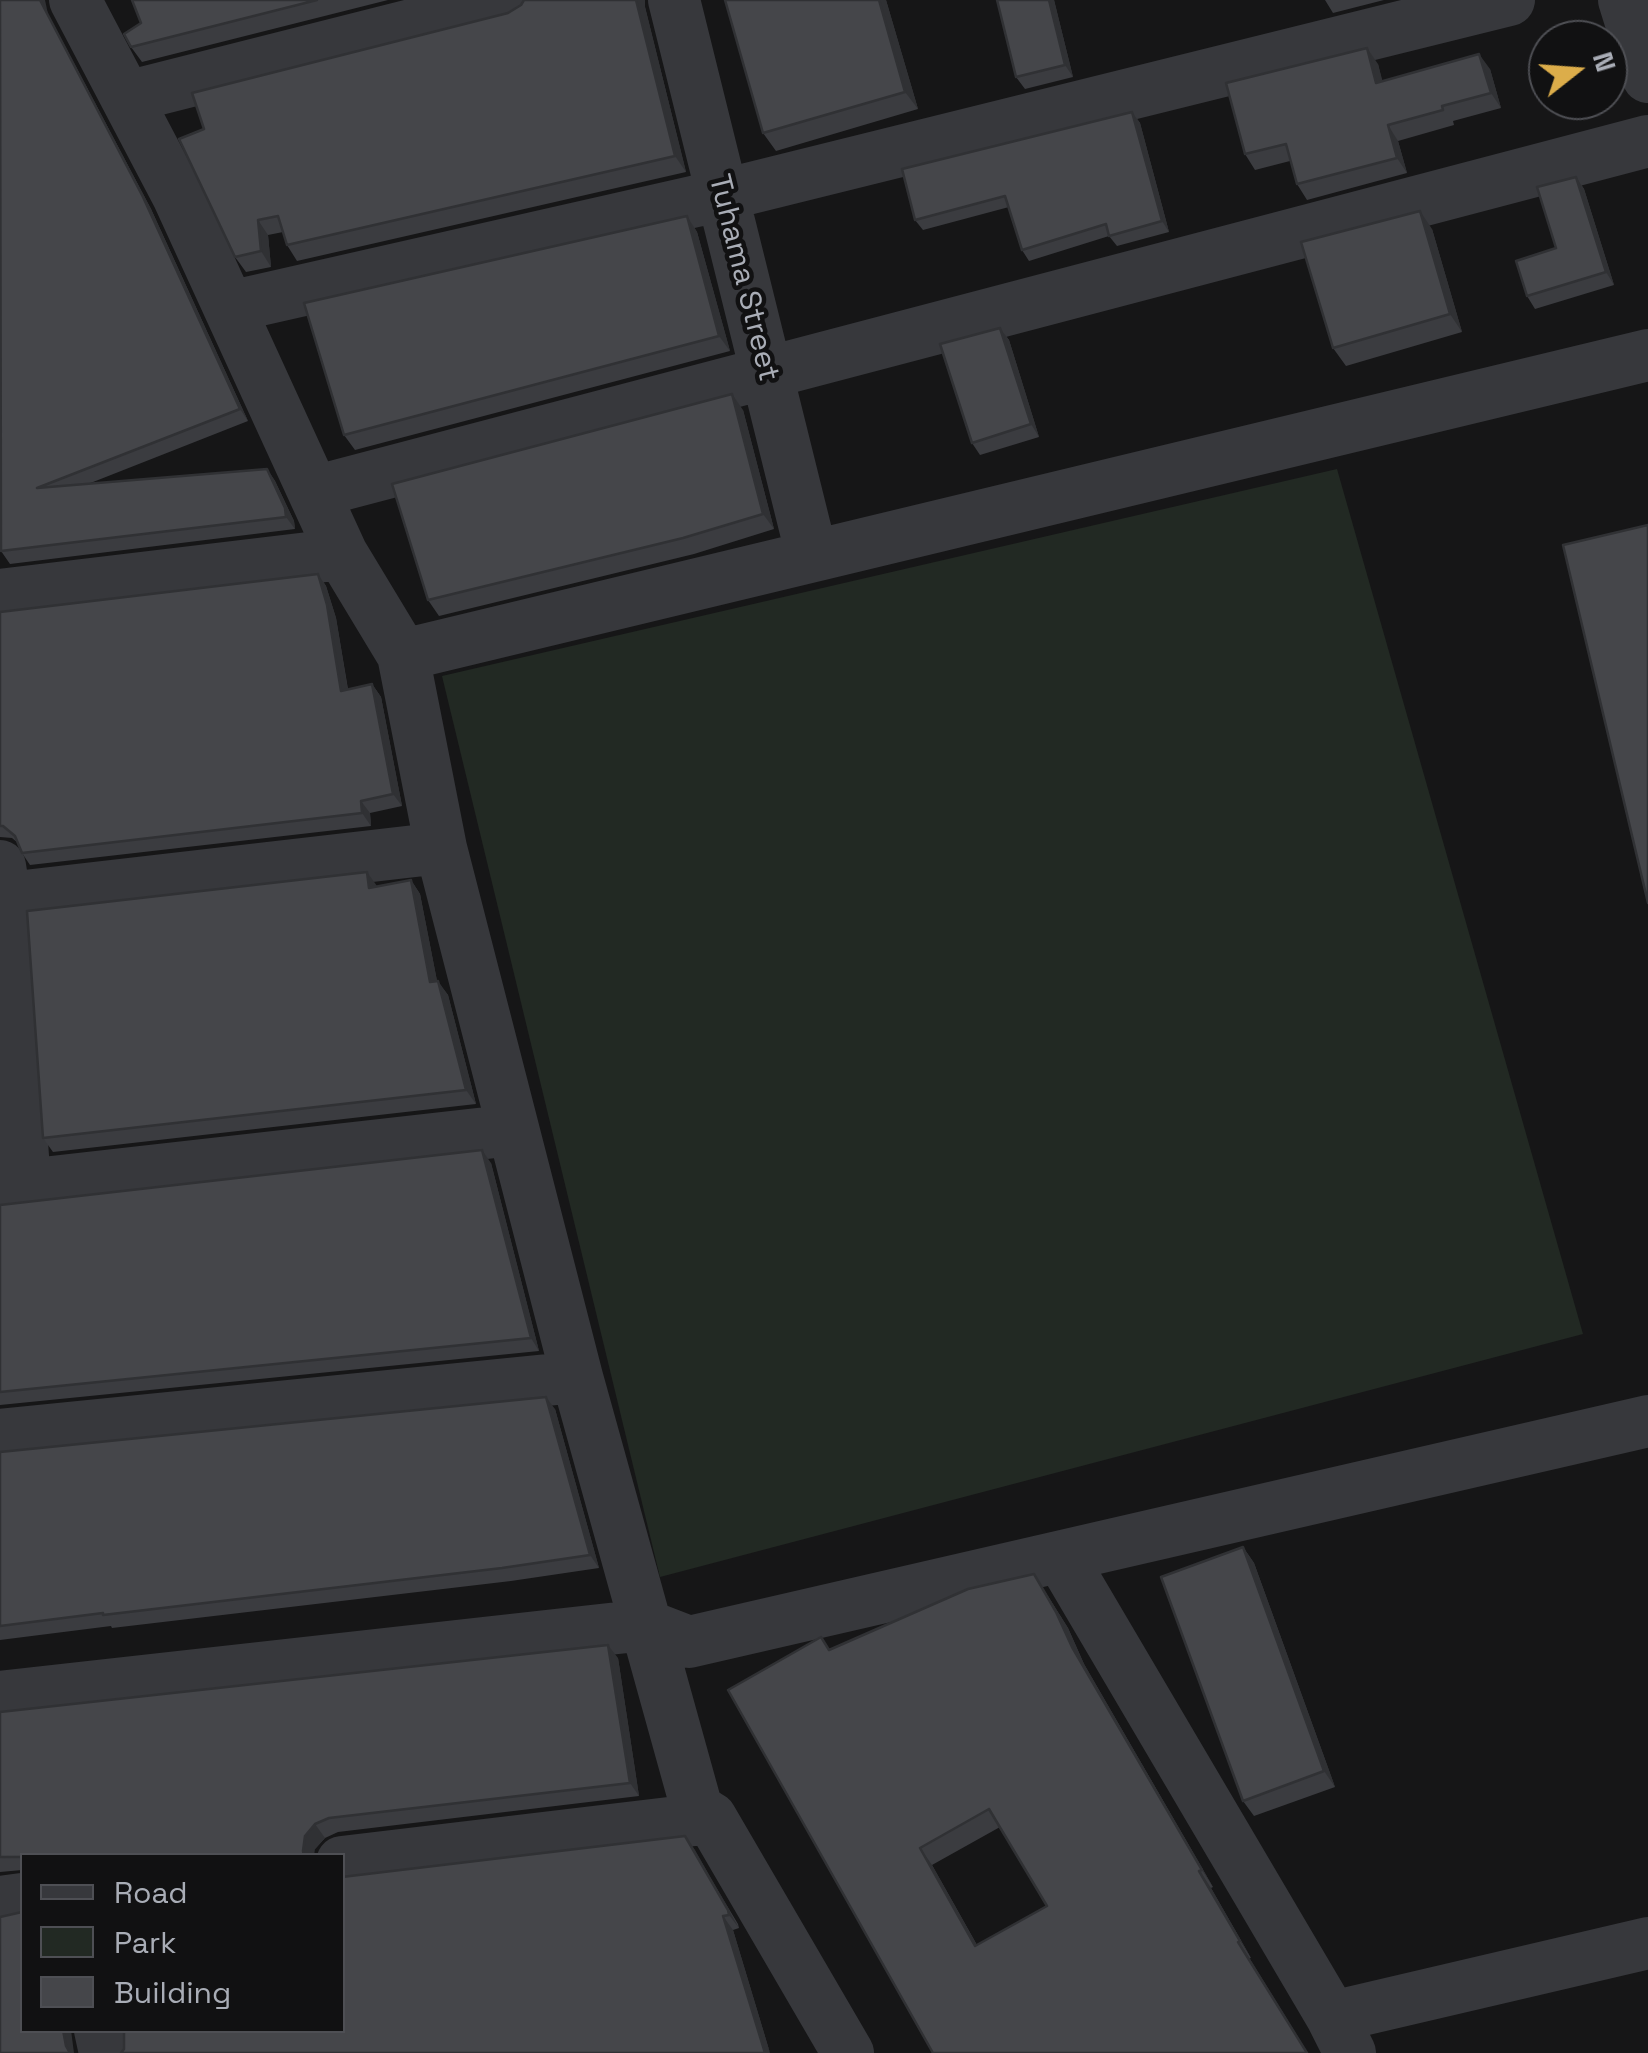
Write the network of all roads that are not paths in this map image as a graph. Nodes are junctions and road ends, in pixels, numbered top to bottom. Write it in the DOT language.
graph roads {
  1 [pos="76,0"];
  2 [pos="510,0"];
  3 [pos="674,0"];
  4 [pos="1509,0"];
  5 [pos="1624,0"];
  6 [pos="1648,77"];
  7 [pos="126,97"];
  8 [pos="1648,140"];
  9 [pos="723,196"];
  10 [pos="228,307"];
  11 [pos="1648,355"];
  12 [pos="767,374"];
  13 [pos="314,492"];
  14 [pos="342,554"];
  15 [pos="812,556"];
  16 [pos="0,595"];
  17 [pos="403,655"];
  18 [pos="441,848"];
  19 [pos="2,887"];
  20 [pos="513,1130"];
  21 [pos="12,1187"];
  22 [pos="576,1377"];
  23 [pos="1648,1421"];
  24 [pos="0,1435"];
  25 [pos="1062,1557"];
  26 [pos="644,1625"];
  27 [pos="0,1697"];
  28 [pos="711,1818"];
  29 [pos="345,1862"];
  30 [pos="1648,1943"];
  31 [pos="1341,2035"];
  32 [pos="848,2053"];
  1 -- 7 [label="street"];
  2 -- 7 [label="street"];
  3 -- 9 [label="street, Tuhama Street"];
  4 -- 9 [label="street"];
  5 -- 6 [label="street"];
  7 -- 10 [label="street"];
  8 -- 12 [label="street"];
  9 -- 10 [label="street"];
  9 -- 12 [label="street, Tuhama Street"];
  10 -- 13 [label="street"];
  11 -- 15 [label="street"];
  12 -- 13 [label="street"];
  12 -- 15 [label="street, Tuhama Street"];
  13 -- 14 [label="street"];
  14 -- 16 [label="street"];
  14 -- 17 [label="street"];
  15 -- 17 [label="street"];
  17 -- 18 [label="street"];
  18 -- 19 [label="street"];
  18 -- 20 [label="street"];
  19 -- 21 [label="street"];
  20 -- 21 [label="street"];
  20 -- 22 [label="street"];
  22 -- 24 [label="street"];
  22 -- 26 [label="street"];
  23 -- 25 [label="street"];
  25 -- 26 [label="street"];
  25 -- 31 [label="street"];
  26 -- 27 [label="street"];
  26 -- 28 [label="street"];
  28 -- 29 [label="street"];
  28 -- 32 [label="street"];
  30 -- 31 [label="street"];
}
